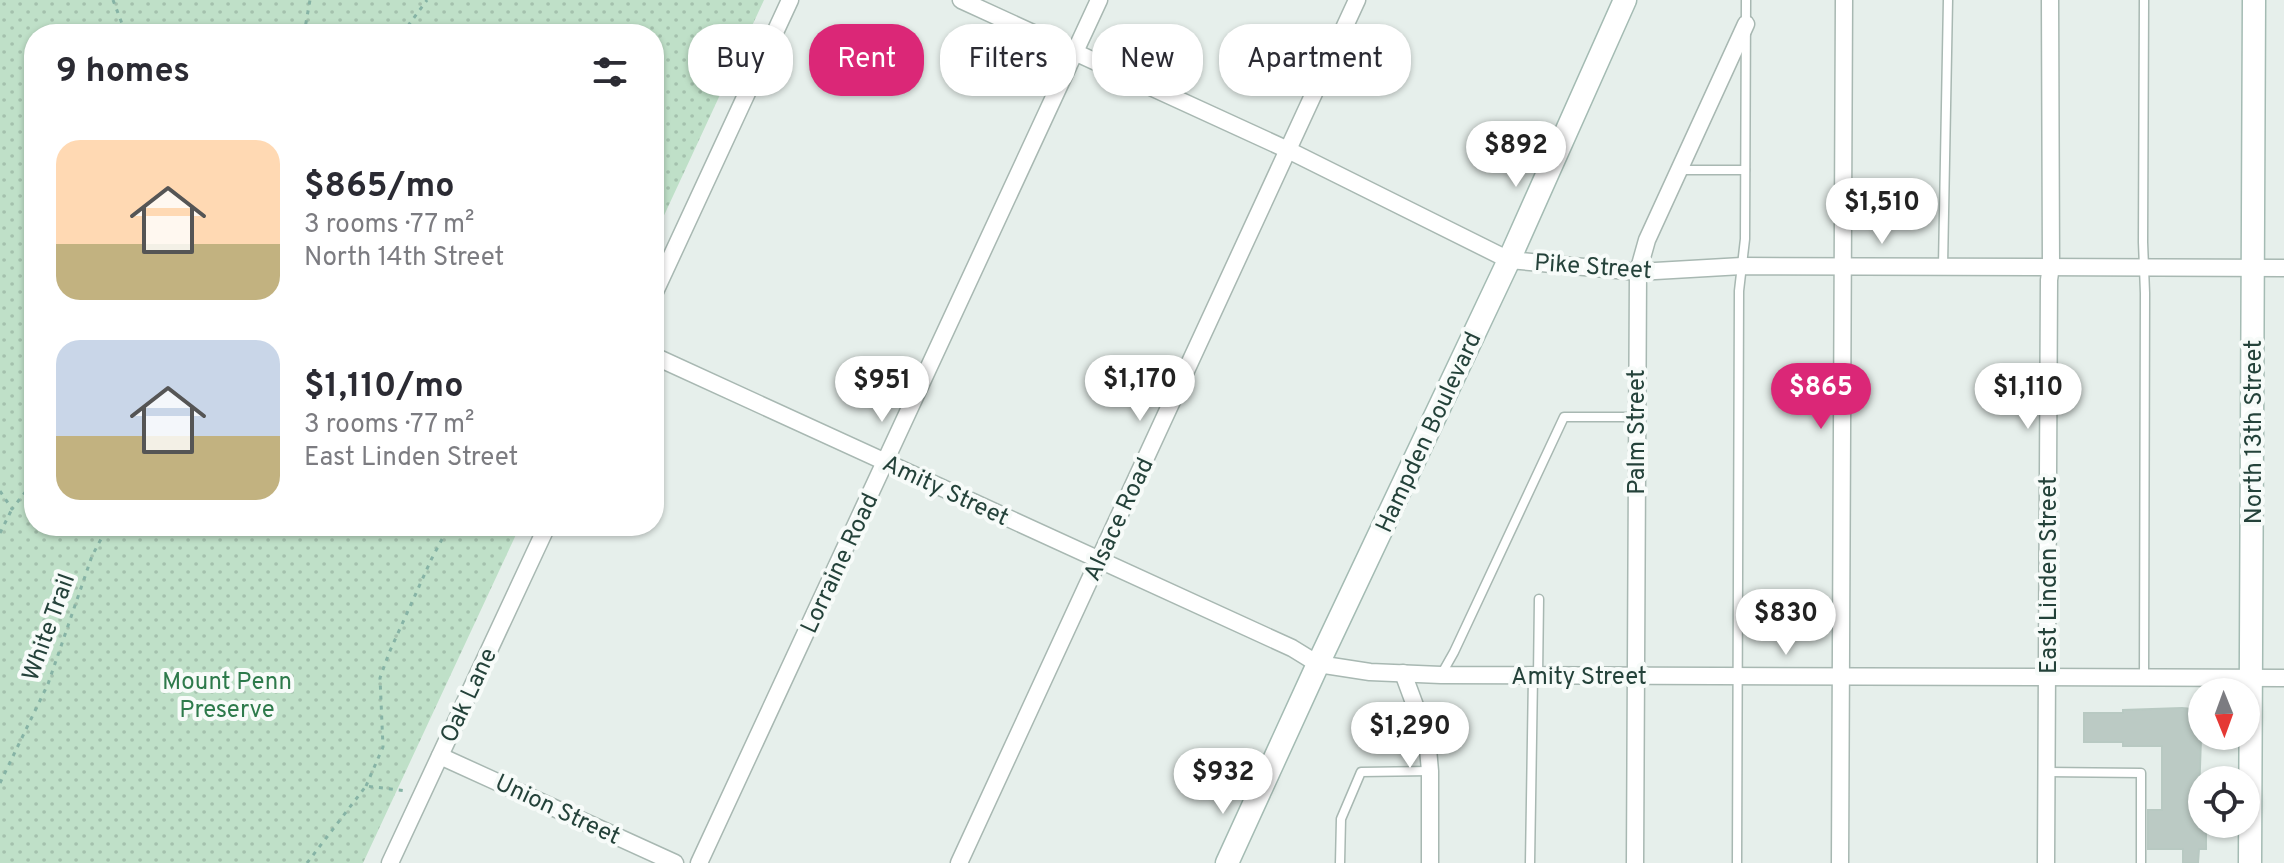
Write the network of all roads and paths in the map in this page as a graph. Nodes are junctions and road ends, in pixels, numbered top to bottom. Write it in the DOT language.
graph roads {
  1 [pos="113,0"];
  2 [pos="310,0"];
  3 [pos="427,0"];
  4 [pos="790,0"];
  5 [pos="961,0"];
  6 [pos="1099,0"];
  7 [pos="1357,0"];
  8 [pos="1625,0"];
  9 [pos="1746,0"];
  10 [pos="1844,0"];
  11 [pos="1948,0"];
  12 [pos="2050,0"];
  13 [pos="2144,0"];
  14 [pos="2254,0"];
  15 [pos="122,24"];
  16 [pos="306,24"];
  17 [pos="409,24"];
  18 [pos="1013,24"];
  19 [pos="1746,24"];
  20 [pos="1076,51"];
  21 [pos="1076,53"];
  22 [pos="1055,96"];
  23 [pos="1288,150"];
  24 [pos="1679,170"];
  25 [pos="1745,170"];
  26 [pos="1509,260"];
  27 [pos="1742,266"];
  28 [pos="1842,266"];
  29 [pos="1943,266"];
  30 [pos="2051,266"];
  31 [pos="2144,266"];
  32 [pos="2253,268"];
  33 [pos="2284,268"];
  34 [pos="664,272"];
  35 [pos="1638,272"];
  36 [pos="664,361"];
  37 [pos="1636,417"];
  38 [pos="886,462"];
  39 [pos="0,491"];
  40 [pos="24,494"];
  41 [pos="12,509"];
  42 [pos="0,533"];
  43 [pos="103,536"];
  44 [pos="444,536"];
  45 [pos="542,536"];
  46 [pos="1098,561"];
  47 [pos="1539,599"];
  48 [pos="1318,664"];
  49 [pos="1403,673"];
  50 [pos="1441,675"];
  51 [pos="1536,676"];
  52 [pos="1635,676"];
  53 [pos="1738,676"];
  54 [pos="1840,677"];
  55 [pos="2047,677"];
  56 [pos="2144,678"];
  57 [pos="2188,678"];
  58 [pos="2252,678"];
  59 [pos="2260,678"];
  60 [pos="2284,678"];
  61 [pos="2251,750"];
  62 [pos="440,756"];
  63 [pos="1430,771"];
  64 [pos="2047,772"];
  65 [pos="0,783"];
  66 [pos="366,786"];
  67 [pos="422,795"];
  68 [pos="307,863"];
  69 [pos="390,863"];
  70 [pos="675,863"];
  71 [pos="699,863"];
  72 [pos="959,863"];
  73 [pos="1227,863"];
  74 [pos="1340,863"];
  75 [pos="1430,863"];
  76 [pos="1530,863"];
  77 [pos="1635,863"];
  78 [pos="1737,863"];
  79 [pos="1840,863"];
  80 [pos="2046,863"];
  81 [pos="2141,863"];
  82 [pos="2250,863"];
  1 -- 15 [label="path"];
  2 -- 16 [label="path"];
  3 -- 17 [label="path"];
  4 -- 34 [label="street"];
  5 -- 18 [label="street, Pike Street"];
  6 -- 20 [label="street, Lorraine Road"];
  7 -- 23 [label="street, Alsace Road"];
  8 -- 26 [label="main road, Hampden Boulevard"];
  9 -- 19 [label="lane"];
  10 -- 28 [label="street"];
  11 -- 29 [label="lane"];
  12 -- 30 [label="street, East Linden Street"];
  13 -- 31 [label="lane"];
  14 -- 32 [label="main road, North 13th Street"];
  19 -- 24 [label="street, Palm Street"];
  19 -- 25 [label="lane"];
  21 -- 23 [label="street, Pike Street"];
  22 -- 38 [label="street, Lorraine Road"];
  23 -- 26 [label="street, Pike Street"];
  23 -- 46 [label="street, Alsace Road"];
  24 -- 25 [label="lane"];
  24 -- 35 [label="street, Palm Street"];
  25 -- 27 [label="lane"];
  26 -- 35 [label="street, Pike Street"];
  26 -- 48 [label="main road, Hampden Boulevard"];
  27 -- 28 [label="street, Pike Street"];
  27 -- 35 [label="street, Pike Street"];
  27 -- 53 [label="lane"];
  28 -- 29 [label="street, Pike Street"];
  28 -- 54 [label="street"];
  29 -- 30 [label="street, Pike Street"];
  30 -- 31 [label="street, Pike Street"];
  30 -- 55 [label="street, East Linden Street"];
  31 -- 32 [label="street, Pike Street"];
  31 -- 56 [label="lane"];
  32 -- 33 [label="street, Pike Street"];
  32 -- 58 [label="main road, North 13th Street"];
  35 -- 37 [label="street, Palm Street"];
  36 -- 38 [label="street, Amity Street"];
  37 -- 50 [label="lane"];
  37 -- 52 [label="street, Palm Street"];
  38 -- 46 [label="street, Amity Street"];
  38 -- 71 [label="street, Lorraine Road"];
  39 -- 41 [label="path"];
  40 -- 41 [label="path"];
  41 -- 42 [label="path"];
  43 -- 65 [label="path, White Trail"];
  44 -- 66 [label="path"];
  45 -- 62 [label="street, Oak Lane"];
  46 -- 48 [label="street, Amity Street"];
  46 -- 72 [label="street, Alsace Road"];
  47 -- 51 [label="lane"];
  48 -- 49 [label="street, Amity Street"];
  48 -- 73 [label="main road, Hampden Boulevard"];
  49 -- 50 [label="street, Amity Street"];
  49 -- 63 [label="street"];
  50 -- 51 [label="street, Amity Street"];
  51 -- 52 [label="street, Amity Street"];
  51 -- 76 [label="lane"];
  52 -- 53 [label="street, Amity Street"];
  52 -- 77 [label="street, Palm Street"];
  53 -- 54 [label="street, Amity Street"];
  53 -- 78 [label="lane"];
  54 -- 55 [label="street, Amity Street"];
  54 -- 79 [label="street"];
  55 -- 56 [label="street, Amity Street"];
  55 -- 64 [label="street, East Linden Street"];
  56 -- 57 [label="street, Amity Street"];
  59 -- 60 [label="street, Amity Street"];
  61 -- 82 [label="main road, North 13th Street"];
  62 -- 67 [label="street, Oak Lane"];
  62 -- 70 [label="street, Union Street"];
  63 -- 74 [label="lane"];
  63 -- 75 [label="street"];
  64 -- 80 [label="street, East Linden Street"];
  64 -- 81 [label="lane"];
  66 -- 67 [label="path"];
  66 -- 68 [label="path"];
  67 -- 69 [label="street, Oak Lane"];
}
